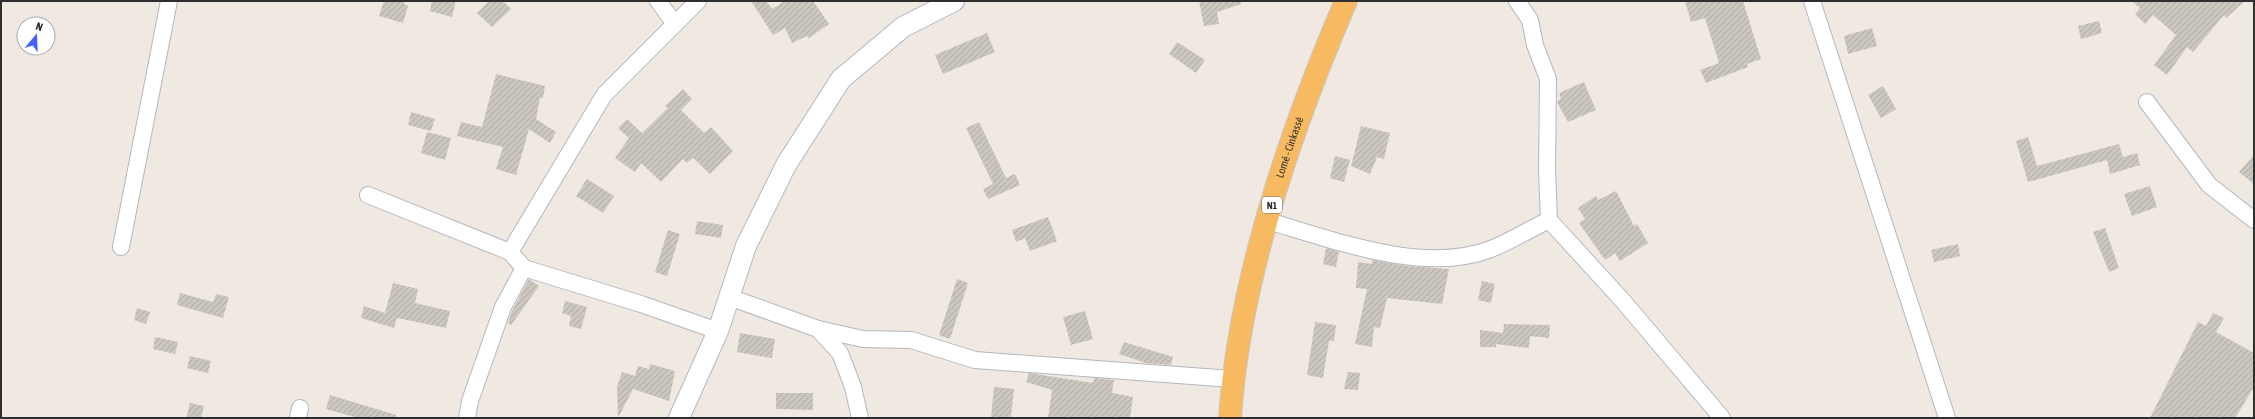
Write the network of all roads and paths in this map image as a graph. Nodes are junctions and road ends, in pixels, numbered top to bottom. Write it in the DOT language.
graph roads {
  1 [pos="169,1"];
  2 [pos="658,1"];
  3 [pos="698,1"];
  4 [pos="954,1"];
  5 [pos="1346,1"];
  6 [pos="1517,1"];
  7 [pos="1812,1"];
  8 [pos="934,6"];
  9 [pos="675,24"];
  10 [pos="2147,102"];
  11 [pos="368,195"];
  12 [pos="1549,220"];
  13 [pos="2254,220"];
  14 [pos="1268,221"];
  15 [pos="121,247"];
  16 [pos="510,252"];
  17 [pos="524,268"];
  18 [pos="728,297"];
  19 [pos="818,329"];
  20 [pos="718,331"];
  21 [pos="1232,379"];
  22 [pos="471,417"];
  23 [pos="679,418"];
  24 [pos="860,418"];
  25 [pos="1230,418"];
  26 [pos="1722,418"];
  27 [pos="1947,418"];
  1 -- 15 [label="street"];
  2 -- 9 [label="street"];
  3 -- 9 [label="street"];
  4 -- 8 [label="street"];
  5 -- 14 [label="highway, Lomé - Cinkassé / N1"];
  6 -- 12 [label="street"];
  7 -- 27 [label="street"];
  8 -- 18 [label="street"];
  9 -- 16 [label="street"];
  10 -- 13 [label="street"];
  11 -- 16 [label="street"];
  12 -- 14 [label="street"];
  12 -- 26 [label="street"];
  14 -- 21 [label="highway, Lomé - Cinkassé / N1"];
  16 -- 17 [label="street"];
  17 -- 20 [label="street"];
  17 -- 22 [label="street"];
  18 -- 19 [label="street"];
  18 -- 20 [label="street"];
  19 -- 21 [label="street"];
  19 -- 24 [label="street"];
  20 -- 23 [label="street"];
  21 -- 25 [label="highway, Lomé - Cinkassé / N1"];
}
